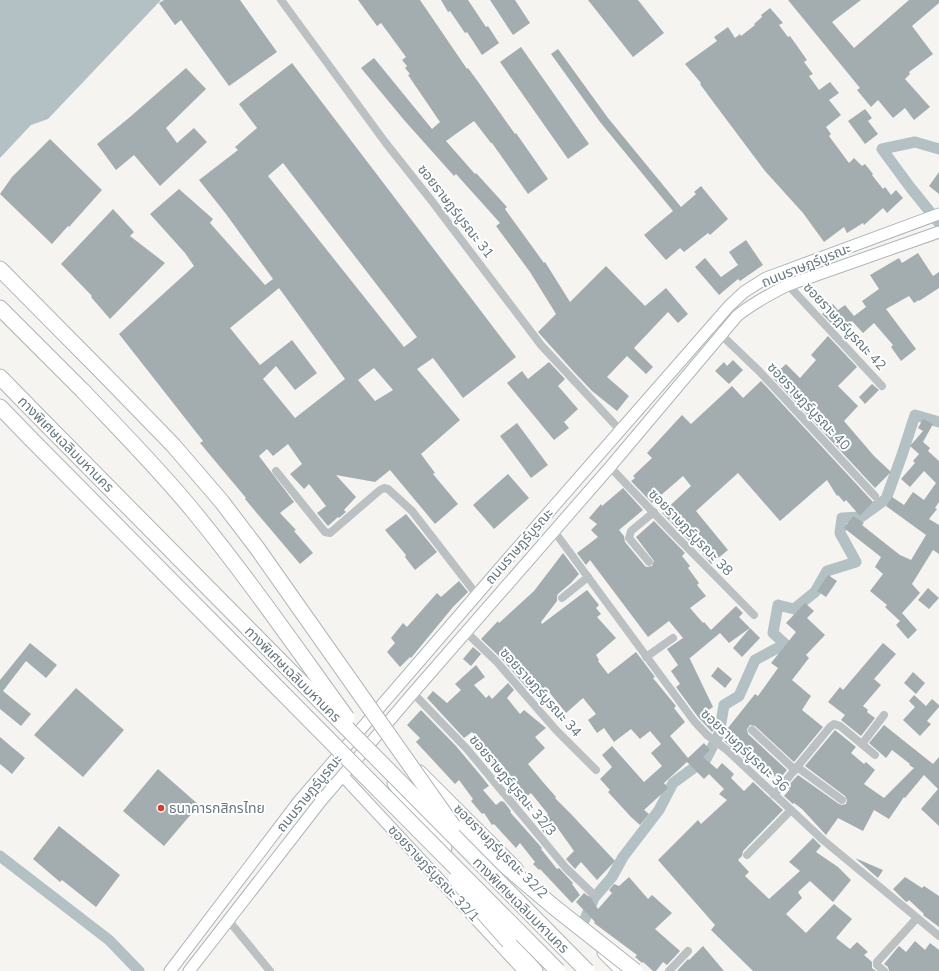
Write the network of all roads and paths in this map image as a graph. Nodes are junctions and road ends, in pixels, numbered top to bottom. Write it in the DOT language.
graph roads {
  1 [pos="281,0"];
  2 [pos="939,214"];
  3 [pos="939,232"];
  4 [pos="0,269"];
  5 [pos="788,285"];
  6 [pos="728,306"];
  7 [pos="0,308"];
  8 [pos="737,316"];
  9 [pos="711,325"];
  10 [pos="721,336"];
  11 [pos="0,377"];
  12 [pos="882,386"];
  13 [pos="0,407"];
  14 [pos="620,430"];
  15 [pos="610,467"];
  16 [pos="276,471"];
  17 [pos="875,496"];
  18 [pos="654,512"];
  19 [pos="554,531"];
  20 [pos="649,562"];
  21 [pos="588,577"];
  22 [pos="477,595"];
  23 [pos="562,598"];
  24 [pos="754,615"];
  25 [pos="466,632"];
  26 [pos="673,638"];
  27 [pos="646,657"];
  28 [pos="413,693"];
  29 [pos="884,715"];
  30 [pos="752,730"];
  31 [pos="380,731"];
  32 [pos="862,744"];
  33 [pos="875,755"];
  34 [pos="796,768"];
  35 [pos="596,770"];
  36 [pos="343,776"];
  37 [pos="394,782"];
  38 [pos="774,795"];
  39 [pos="434,799"];
  40 [pos="842,800"];
  41 [pos="791,810"];
  42 [pos="747,855"];
  43 [pos="504,889"];
  44 [pos="592,893"];
  45 [pos="490,902"];
  46 [pos="917,918"];
  47 [pos="229,921"];
  48 [pos="939,936"];
  49 [pos="688,951"];
  50 [pos="170,971"];
  51 [pos="189,971"];
  52 [pos="270,971"];
  53 [pos="524,971"];
  54 [pos="536,971"];
  55 [pos="558,971"];
  56 [pos="587,971"];
  57 [pos="621,971"];
  58 [pos="635,971"];
  59 [pos="669,971"];
  60 [pos="884,971"];
  1 -- 14 [label="street, ซอยราษฎร์บูรณะ 31"];
  2 -- 6 [label="main road, ถนนราษฎร์บูรณะ"];
  3 -- 5 [label="main road, ถนนราษฎร์บูรณะ"];
  4 -- 39 [label="highway, bridge"];
  5 -- 8 [label="main road, ถนนราษฎร์บูรณะ"];
  5 -- 12 [label="street, ซอยราษฎร์บูรณะ 42"];
  6 -- 8 [label="main road"];
  6 -- 9 [label="main road, ถนนราษฎร์บูรณะ"];
  7 -- 37 [label="highway, bridge"];
  8 -- 10 [label="main road, ถนนราษฎร์บูรณะ"];
  9 -- 10 [label="street, ซอยราษฎร์บูรณะ 40"];
  9 -- 14 [label="main road, ถนนราษฎร์บูรณะ"];
  10 -- 15 [label="main road, ถนนราษฎร์บูรณะ"];
  10 -- 17 [label="street, ซอยราษฎร์บูรณะ 40"];
  11 -- 56 [label="highway, ทางพิเศษเฉลิมมหานคร, bridge"];
  13 -- 55 [label="highway, ทางพิเศษเฉลิมมหานคร, bridge"];
  14 -- 22 [label="main road, ถนนราษฎร์บูรณะ"];
  15 -- 18 [label="street, ซอยราษฎร์บูรณะ 38"];
  15 -- 19 [label="main road, ถนนราษฎร์บูรณะ"];
  16 -- 22 [label="street"];
  18 -- 20 [label="street"];
  18 -- 24 [label="street, ซอยราษฎร์บูรณะ 38"];
  19 -- 21 [label="street, ซอยราษฎร์บูรณะ 36"];
  19 -- 25 [label="main road, ถนนราษฎร์บูรณะ"];
  21 -- 23 [label="street"];
  21 -- 27 [label="street, ซอยราษฎร์บูรณะ 36"];
  22 -- 50 [label="main road, ถนนราษฎร์บูรณะ"];
  25 -- 28 [label="main road, ถนนราษฎร์บูรณะ"];
  25 -- 35 [label="street, ซอยราษฎร์บูรณะ 34"];
  26 -- 27 [label="street"];
  27 -- 38 [label="street, ซอยราษฎร์บูรณะ 36"];
  28 -- 31 [label="main road, ถนนราษฎร์บูรณะ"];
  28 -- 44 [label="street, ซอยราษฎร์บูรณะ 32/3"];
  29 -- 32 [label="street"];
  30 -- 34 [label="street"];
  31 -- 36 [label="main road, ถนนราษฎร์บูรณะ"];
  31 -- 57 [label="main road, ซอยราษฎร์บูรณะ 32/2"];
  32 -- 33 [label="street"];
  32 -- 34 [label="street"];
  34 -- 38 [label="street"];
  34 -- 40 [label="street"];
  36 -- 47 [label="main road, ถนนราษฎร์บูรณะ"];
  36 -- 53 [label="main road, ซอยราษฎร์บูรณะ 32/1"];
  37 -- 45 [label="highway, bridge"];
  37 -- 54 [label="highway, bridge"];
  38 -- 41 [label="street, ซอยราษฎร์บูรณะ 36"];
  39 -- 43 [label="highway, bridge"];
  39 -- 58 [label="highway, bridge"];
  41 -- 42 [label="street"];
  41 -- 46 [label="street, ซอยราษฎร์บูรณะ 36"];
  46 -- 48 [label="street, ซอยราษฎร์บูรณะ 36"];
  46 -- 60 [label="street"];
  47 -- 51 [label="main road, ถนนราษฎร์บูรณะ"];
  47 -- 52 [label="street"];
  49 -- 59 [label="street"];
}
